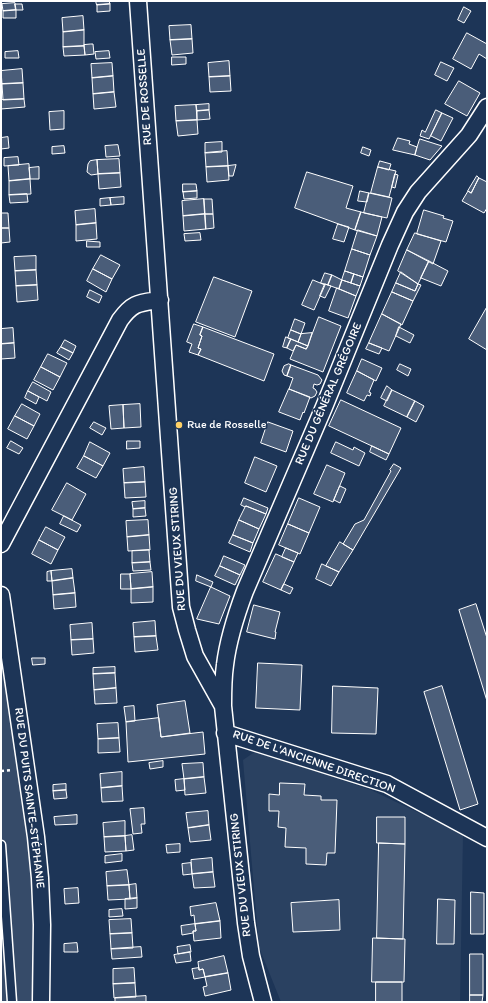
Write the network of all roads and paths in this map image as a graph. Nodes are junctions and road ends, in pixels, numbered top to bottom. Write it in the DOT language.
graph roads {
  1 [pos="138,1"];
  2 [pos="487,107"];
  3 [pos="160,300"];
  4 [pos="1,544"];
  5 [pos="1,595"];
  6 [pos="223,706"];
  7 [pos="225,732"];
  8 [pos="487,838"];
  9 [pos="1,845"];
  10 [pos="12,1002"];
  11 [pos="41,1002"];
  12 [pos="263,1002"];
  1 -- 3 [label="street, RUE DE ROSSELLE"];
  2 -- 6 [label="street, RUE DU GÉNÉRAL GRÉGOIRE"];
  3 -- 4 [label="street"];
  3 -- 6 [label="street, RUE DU VIEUX STIRING"];
  5 -- 11 [label="street, RUE DU PUITS SAINTE-STÉPHANIE"];
  6 -- 7 [label="street, RUE DU VIEUX STIRING"];
  7 -- 8 [label="street, RUE DE L'ANCIENNE DIRECTION"];
  7 -- 12 [label="street, RUE DU VIEUX STIRING"];
  9 -- 10 [label="lane"];
}
